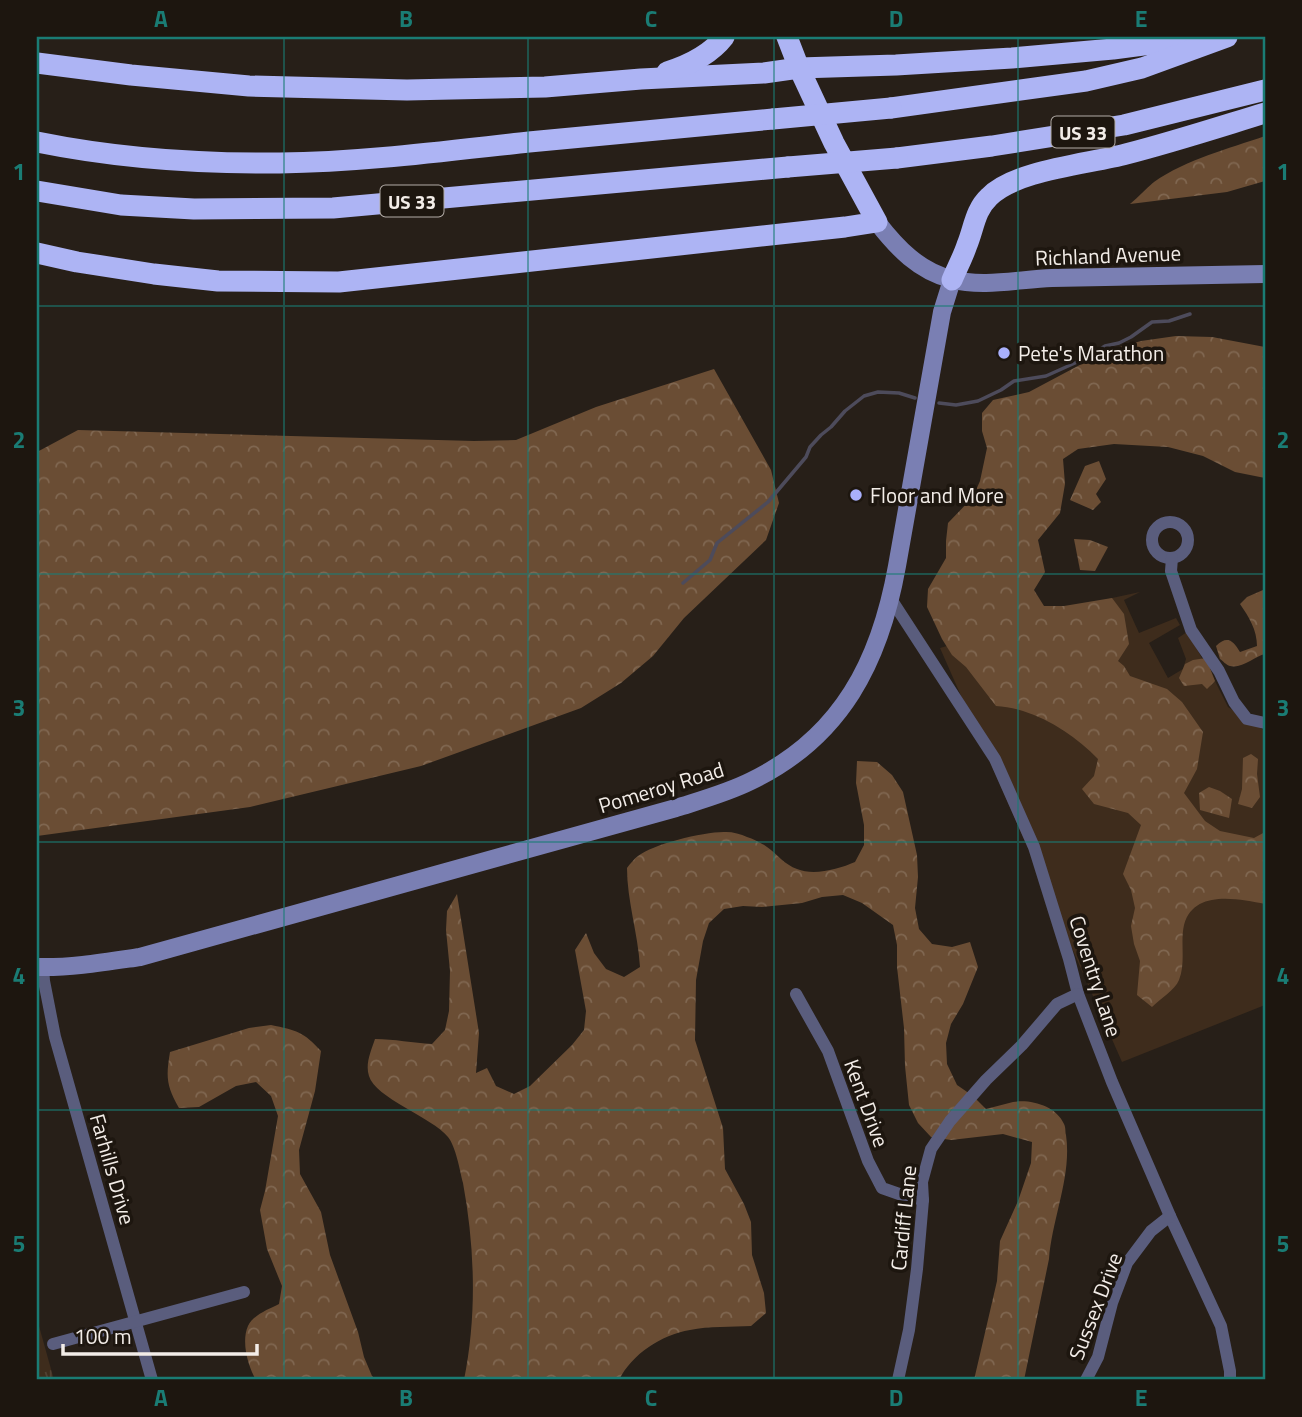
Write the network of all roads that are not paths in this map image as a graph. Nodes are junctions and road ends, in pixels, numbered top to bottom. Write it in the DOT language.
graph roads {
  1 [pos="724,37"];
  2 [pos="787,37"];
  3 [pos="1187,37"];
  4 [pos="1227,37"];
  5 [pos="37,63"];
  6 [pos="799,68"];
  7 [pos="641,79"];
  8 [pos="1265,90"];
  9 [pos="1265,113"];
  10 [pos="37,142"];
  11 [pos="37,191"];
  12 [pos="877,222"];
  13 [pos="37,253"];
  14 [pos="1265,274"];
  15 [pos="952,280"];
  16 [pos="1172,558"];
  17 [pos="891,598"];
  18 [pos="1265,723"];
  19 [pos="40,967"];
  20 [pos="796,994"];
  21 [pos="1078,994"];
  22 [pos="923,1200"];
  23 [pos="1170,1216"];
  24 [pos="244,1292"];
  25 [pos="136,1323"];
  26 [pos="53,1344"];
  27 [pos="152,1380"];
  28 [pos="898,1380"];
  29 [pos="1086,1380"];
  30 [pos="1230,1380"];
  1 -- 7 [label="highway"];
  2 -- 6 [label="highway"];
  3 -- 6 [label="highway"];
  4 -- 10 [label="highway, US 33, bridge"];
  5 -- 7 [label="highway"];
  6 -- 7 [label="highway"];
  6 -- 12 [label="highway"];
  8 -- 11 [label="highway, US 33, bridge"];
  9 -- 15 [label="highway"];
  12 -- 13 [label="highway"];
  12 -- 15 [label="street"];
  14 -- 15 [label="street, Richland Avenue"];
  15 -- 17 [label="street, Pomeroy Road"];
  16 -- 18 [label="street"];
  17 -- 19 [label="street, Pomeroy Road"];
  17 -- 21 [label="street, Coventry Lane"];
  19 -- 25 [label="street, Farhills Drive"];
  20 -- 22 [label="street, Kent Drive"];
  21 -- 22 [label="street, Cardiff Lane"];
  21 -- 23 [label="street, Coventry Lane"];
  22 -- 28 [label="street, Cardiff Lane"];
  23 -- 29 [label="street, Sussex Drive"];
  23 -- 30 [label="street, Coventry Lane"];
  24 -- 25 [label="street"];
  25 -- 26 [label="street"];
  25 -- 27 [label="street, Farhills Drive"];
}
